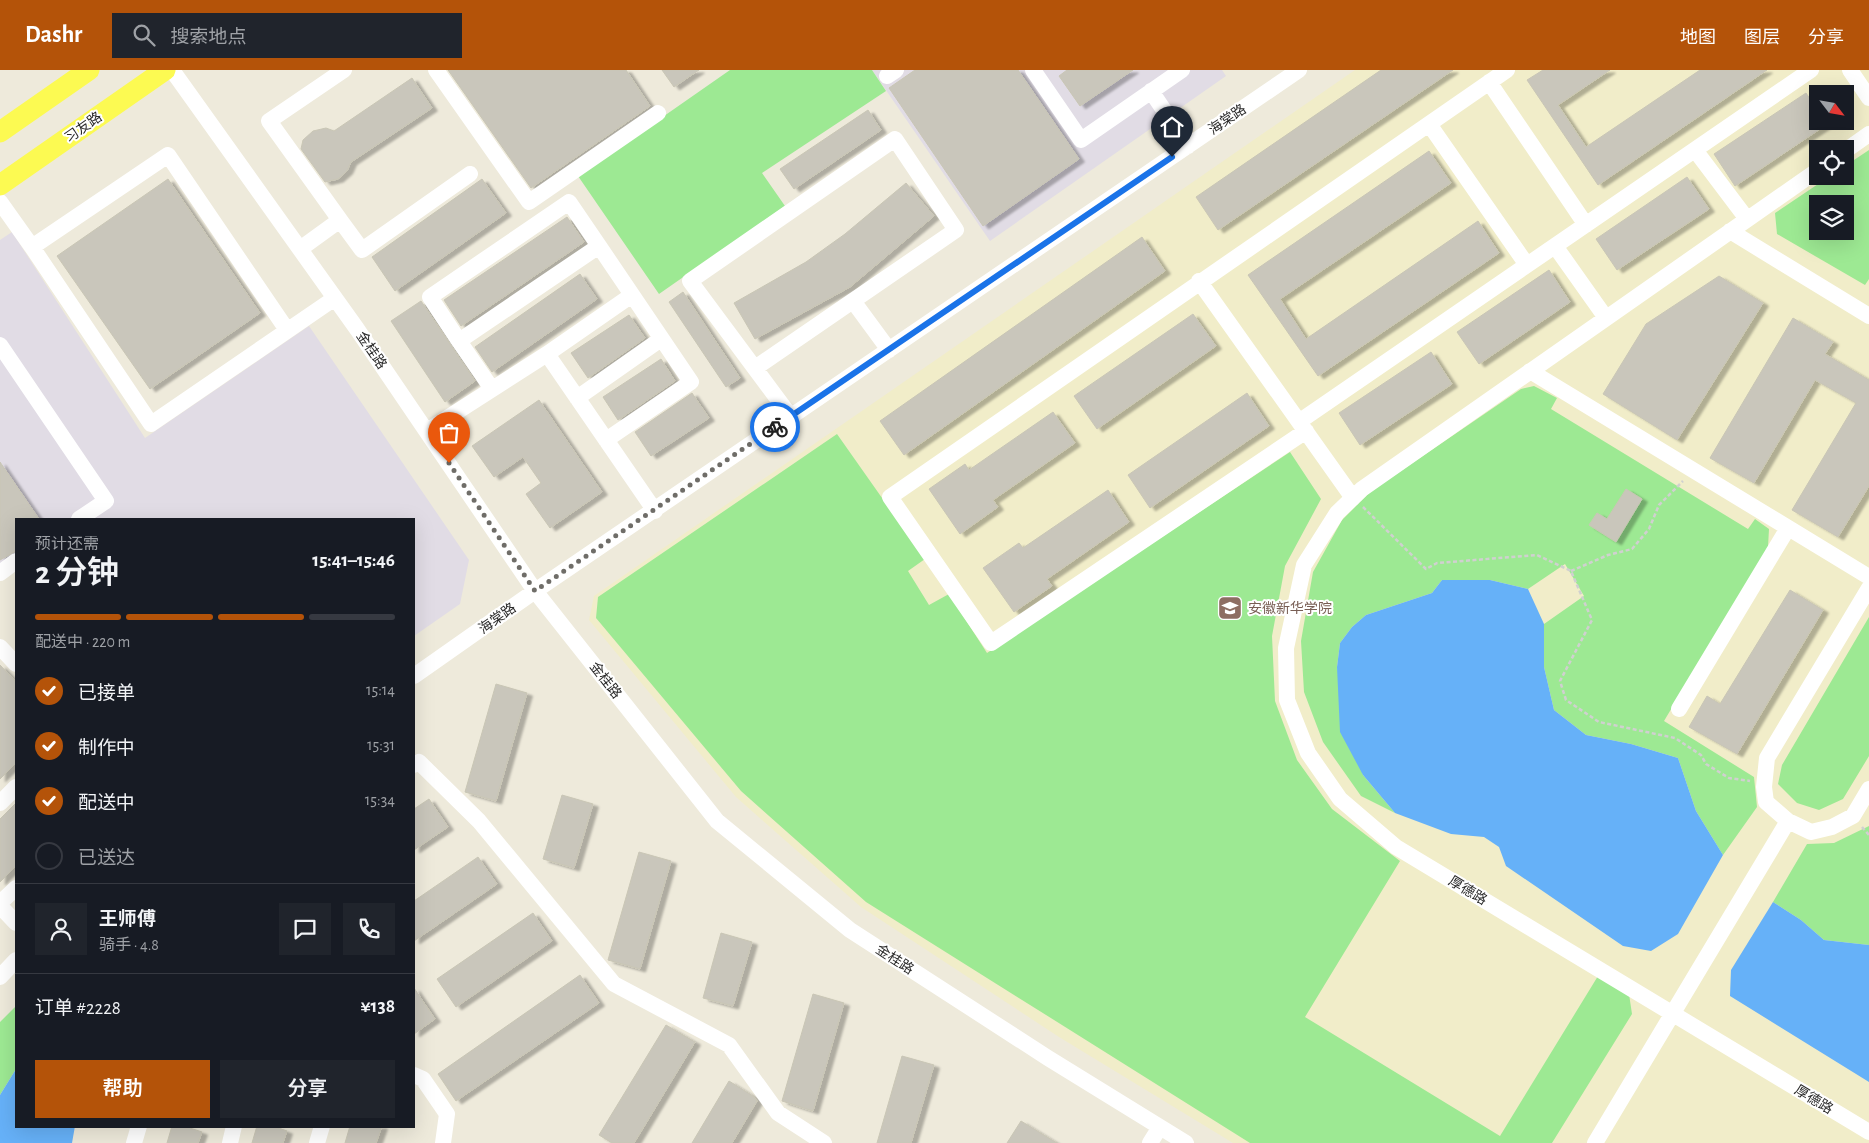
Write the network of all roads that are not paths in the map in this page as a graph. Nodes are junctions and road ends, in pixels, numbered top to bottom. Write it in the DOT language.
graph roads {
  1 [pos="90,70"];
  2 [pos="165,70"];
  3 [pos="172,70"];
  4 [pos="344,70"];
  5 [pos="436,70"];
  6 [pos="1182,70"];
  7 [pos="1298,70"];
  8 [pos="1507,70"];
  9 [pos="1811,70"];
  10 [pos="1850,70"];
  11 [pos="1037,71"];
  12 [pos="1490,82"];
  13 [pos="1151,91"];
  14 [pos="1869,98"];
  15 [pos="658,113"];
  16 [pos="1429,124"];
  17 [pos="0,132"];
  18 [pos="1869,134"];
  19 [pos="1854,145"];
  20 [pos="1188,146"];
  21 [pos="1695,150"];
  22 [pos="470,174"];
  23 [pos="1809,176"];
  24 [pos="0,185"];
  25 [pos="0,202"];
  26 [pos="1747,219"];
  27 [pos="340,220"];
  28 [pos="1586,225"];
  29 [pos="1730,231"];
  30 [pos="599,246"];
  31 [pos="1556,246"];
  32 [pos="32,247"];
  33 [pos="300,249"];
  34 [pos="1527,265"];
  35 [pos="1199,281"];
  36 [pos="632,295"];
  37 [pos="335,298"];
  38 [pos="853,301"];
  39 [pos="1867,311"];
  40 [pos="1606,318"];
  41 [pos="286,330"];
  42 [pos="662,339"];
  43 [pos="459,341"];
  44 [pos="0,345"];
  45 [pos="889,350"];
  46 [pos="547,354"];
  47 [pos="755,368"];
  48 [pos="1530,371"];
  49 [pos="492,389"];
  50 [pos="577,398"];
  51 [pos="791,417"];
  52 [pos="1303,426"];
  53 [pos="427,431"];
  54 [pos="606,440"];
  55 [pos="1354,498"];
  56 [pos="655,511"];
  57 [pos="80,518"];
  58 [pos="1788,528"];
  59 [pos="15,563"];
  60 [pos="0,572"];
  61 [pos="1869,577"];
  62 [pos="1869,588"];
  63 [pos="535,591"];
  64 [pos="0,648"];
  65 [pos="15,663"];
  66 [pos="415,675"];
  67 [pos="1679,709"];
  68 [pos="415,764"];
  69 [pos="15,788"];
  70 [pos="1869,789"];
  71 [pos="0,803"];
  72 [pos="1788,821"];
  73 [pos="15,889"];
  74 [pos="0,905"];
  75 [pos="15,922"];
  76 [pos="15,961"];
  77 [pos="0,977"];
  78 [pos="1672,1013"];
  79 [pos="415,1075"];
  80 [pos="1160,1127"];
  81 [pos="138,1128"];
  82 [pos="234,1128"];
  83 [pos="321,1128"];
  84 [pos="1869,1132"];
  85 [pos="134,1143"];
  86 [pos="230,1143"];
  87 [pos="317,1143"];
  88 [pos="442,1143"];
  89 [pos="824,1143"];
  90 [pos="1150,1143"];
  91 [pos="1186,1143"];
  92 [pos="1595,1143"];
  1 -- 17 [label="main road"];
  2 -- 24 [label="main road, 习友路"];
  3 -- 33 [label="street, 金桂路"];
  4 -- 27 [label="street"];
  5 -- 15 [label="street"];
  6 -- 13 [label="street"];
  7 -- 20 [label="street, 海棠路"];
  8 -- 12 [label="street"];
  9 -- 21 [label="street"];
  10 -- 14 [label="street"];
  11 -- 13 [label="street"];
  12 -- 16 [label="street"];
  12 -- 28 [label="street"];
  13 -- 20 [label="street"];
  16 -- 34 [label="street"];
  16 -- 35 [label="street"];
  18 -- 19 [label="street"];
  20 -- 45 [label="street, 海棠路"];
  21 -- 26 [label="street"];
  21 -- 28 [label="street"];
  22 -- 27 [label="street"];
  23 -- 26 [label="street, 厚德路"];
  25 -- 32 [label="street"];
  26 -- 29 [label="street, 厚德路"];
  27 -- 33 [label="street"];
  28 -- 31 [label="street"];
  29 -- 39 [label="street"];
  29 -- 40 [label="street, 厚德路"];
  30 -- 36 [label="street"];
  30 -- 43 [label="street"];
  30 -- 43 [label="street"];
  31 -- 34 [label="street"];
  31 -- 40 [label="street"];
  32 -- 41 [label="street"];
  32 -- 41 [label="street"];
  33 -- 37 [label="street, 金桂路"];
  34 -- 52 [label="street"];
  35 -- 52 [label="street"];
  35 -- 52 [label="street"];
  36 -- 42 [label="street"];
  36 -- 46 [label="street"];
  37 -- 41 [label="street"];
  37 -- 53 [label="street, 金桂路"];
  38 -- 45 [label="street"];
  38 -- 47 [label="street"];
  38 -- 47 [label="street"];
  40 -- 48 [label="street, 厚德路"];
  42 -- 50 [label="street"];
  42 -- 54 [label="street"];
  43 -- 49 [label="street"];
  44 -- 57 [label="street"];
  45 -- 51 [label="street, 海棠路"];
  46 -- 49 [label="street"];
  46 -- 50 [label="street"];
  47 -- 51 [label="street"];
  48 -- 55 [label="street, 厚德路"];
  48 -- 58 [label="street"];
  49 -- 53 [label="street"];
  50 -- 54 [label="street"];
  51 -- 56 [label="street, 海棠路"];
  52 -- 55 [label="street"];
  53 -- 63 [label="street, 金桂路"];
  54 -- 56 [label="street"];
  55 -- 78 [label="street, 厚德路"];
  56 -- 63 [label="street, 海棠路"];
  58 -- 61 [label="street"];
  58 -- 67 [label="street"];
  59 -- 60 [label="street"];
  62 -- 72 [label="street"];
  63 -- 66 [label="street, 海棠路"];
  63 -- 80 [label="street, 金桂路"];
  64 -- 65 [label="street"];
  68 -- 89 [label="street"];
  69 -- 71 [label="street"];
  70 -- 72 [label="street"];
  72 -- 78 [label="street"];
  73 -- 74 [label="street"];
  74 -- 75 [label="street"];
  76 -- 77 [label="street"];
  78 -- 84 [label="street, 厚德路"];
  78 -- 92 [label="street"];
  79 -- 88 [label="street"];
  80 -- 90 [label="street"];
  80 -- 91 [label="street, 金桂路"];
  81 -- 85 [label="street"];
  82 -- 86 [label="street"];
  83 -- 87 [label="street"];
}
